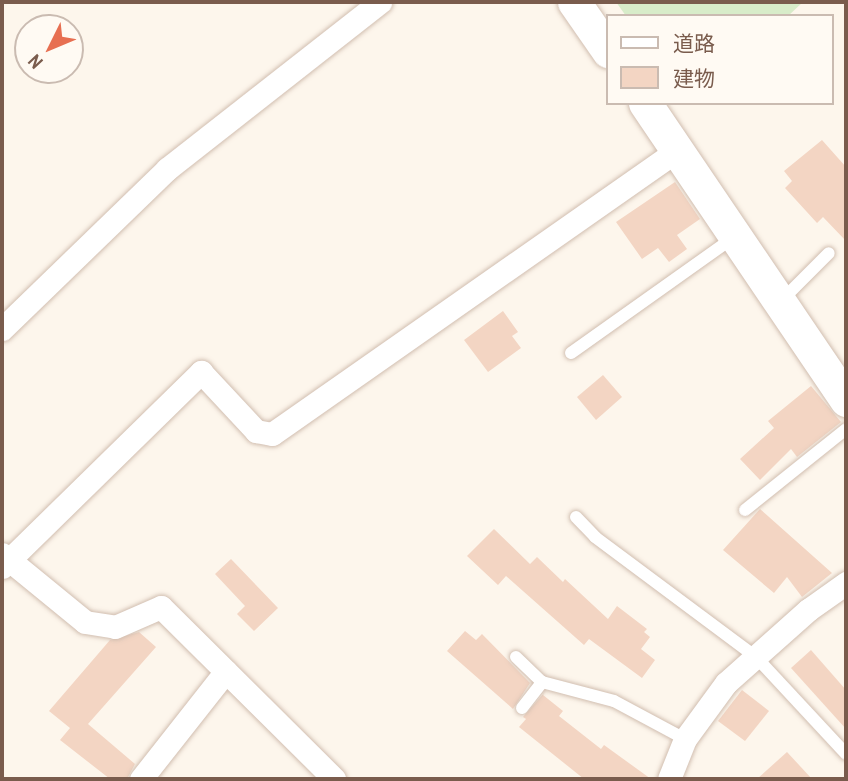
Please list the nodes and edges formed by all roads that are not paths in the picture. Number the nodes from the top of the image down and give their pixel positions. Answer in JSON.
{"nodes":[{"id":1,"x":380,"y":2,"type":"edge"},
{"id":2,"x":574,"y":2,"type":"edge"},
{"id":3,"x":606,"y":48,"type":"edge"},
{"id":4,"x":646,"y":105,"type":"edge"},
{"id":5,"x":678,"y":150,"type":"junction"},
{"id":6,"x":735,"y":237,"type":"junction"},
{"id":7,"x":829,"y":253,"type":"dead end"},
{"id":8,"x":779,"y":303,"type":"junction"},
{"id":9,"x":2,"y":329,"type":"edge"},
{"id":10,"x":571,"y":353,"type":"dead end"},
{"id":11,"x":846,"y":400,"type":"edge"},
{"id":12,"x":846,"y":429,"type":"edge"},
{"id":13,"x":745,"y":510,"type":"dead end"},
{"id":14,"x":576,"y":517,"type":"dead end"},
{"id":15,"x":4,"y":560,"type":"edge"},
{"id":16,"x":846,"y":583,"type":"edge"},
{"id":17,"x":516,"y":657,"type":"dead end"},
{"id":18,"x":756,"y":657,"type":"junction"},
{"id":19,"x":226,"y":671,"type":"junction"},
{"id":20,"x":542,"y":682,"type":"junction"},
{"id":21,"x":522,"y":708,"type":"dead end"},
{"id":22,"x":685,"y":739,"type":"junction"},
{"id":23,"x":846,"y":754,"type":"edge"},
{"id":24,"x":141,"y":779,"type":"edge"},
{"id":25,"x":334,"y":779,"type":"edge"},
{"id":26,"x":669,"y":779,"type":"edge"}],
"edges":[{"from":1,"to":9,"type":"street"},
{"from":2,"to":3,"type":"street"},
{"from":4,"to":5,"type":"street"},
{"from":5,"to":6,"type":"street"},
{"from":5,"to":15,"type":"street"},
{"from":6,"to":8,"type":"street"},
{"from":6,"to":10,"type":"lane"},
{"from":7,"to":8,"type":"lane"},
{"from":8,"to":11,"type":"street"},
{"from":12,"to":13,"type":"lane"},
{"from":14,"to":18,"type":"lane"},
{"from":15,"to":19,"type":"street"},
{"from":16,"to":18,"type":"street"},
{"from":17,"to":20,"type":"lane"},
{"from":18,"to":22,"type":"street"},
{"from":18,"to":23,"type":"lane"},
{"from":19,"to":24,"type":"street"},
{"from":19,"to":25,"type":"street"},
{"from":20,"to":21,"type":"lane"},
{"from":20,"to":22,"type":"lane"},
{"from":22,"to":26,"type":"street"}]}
